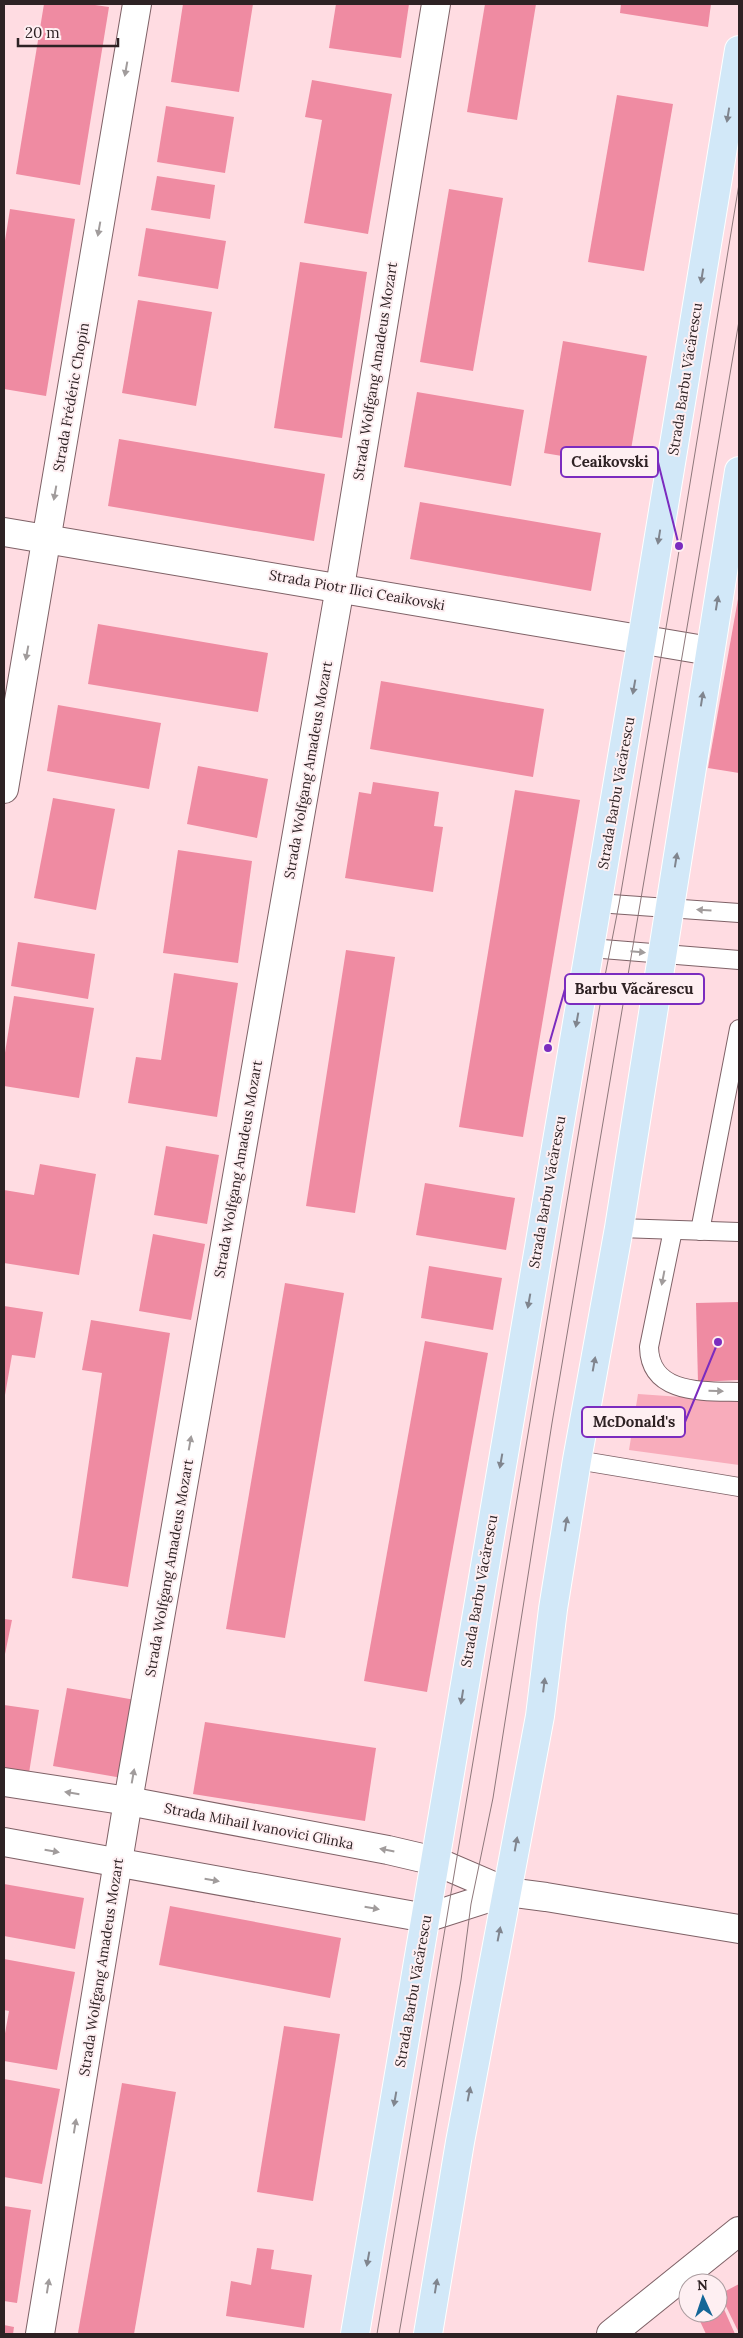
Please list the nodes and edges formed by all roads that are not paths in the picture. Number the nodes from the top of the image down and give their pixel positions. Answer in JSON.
{"nodes":[{"id":1,"x":137,"y":4,"type":"edge"},
{"id":2,"x":436,"y":4,"type":"edge"},
{"id":3,"x":739,"y":50,"type":"edge"},
{"id":4,"x":739,"y":471,"type":"edge"},
{"id":5,"x":4,"y":532,"type":"edge"},
{"id":6,"x":47,"y":539,"type":"junction"},
{"id":7,"x":340,"y":587,"type":"junction"},
{"id":8,"x":642,"y":639,"type":"junction"},
{"id":9,"x":710,"y":651,"type":"junction"},
{"id":10,"x":4,"y":789,"type":"edge"},
{"id":11,"x":597,"y":903,"type":"junction"},
{"id":12,"x":668,"y":908,"type":"junction"},
{"id":13,"x":739,"y":913,"type":"edge"},
{"id":14,"x":590,"y":948,"type":"junction"},
{"id":15,"x":662,"y":954,"type":"junction"},
{"id":16,"x":739,"y":960,"type":"edge"},
{"id":17,"x":739,"y":1029,"type":"edge"},
{"id":18,"x":619,"y":1228,"type":"junction"},
{"id":19,"x":673,"y":1230,"type":"junction"},
{"id":20,"x":700,"y":1230,"type":"junction"},
{"id":21,"x":739,"y":1232,"type":"edge"},
{"id":22,"x":739,"y":1392,"type":"edge"},
{"id":23,"x":576,"y":1460,"type":"junction"},
{"id":24,"x":739,"y":1487,"type":"edge"},
{"id":25,"x":4,"y":1782,"type":"edge"},
{"id":26,"x":128,"y":1802,"type":"junction"},
{"id":27,"x":4,"y":1842,"type":"edge"},
{"id":28,"x":435,"y":1861,"type":"junction"},
{"id":29,"x":118,"y":1863,"type":"junction"},
{"id":30,"x":507,"y":1892,"type":"junction"},
{"id":31,"x":426,"y":1918,"type":"junction"},
{"id":32,"x":739,"y":1929,"type":"edge"},
{"id":33,"x":739,"y":2232,"type":"edge"},
{"id":34,"x":40,"y":2334,"type":"edge"},
{"id":35,"x":354,"y":2334,"type":"edge"},
{"id":36,"x":428,"y":2334,"type":"edge"},
{"id":37,"x":611,"y":2334,"type":"edge"}],
"edges":[{"from":1,"to":6,"type":"street","name":"Strada Frédéric Chopin","one_way":true},
{"from":2,"to":7,"type":"street","name":"Strada Wolfgang Amadeus Mozart"},
{"from":3,"to":8,"type":"main road","name":"Strada Barbu Văcărescu","one_way":true},
{"from":9,"to":4,"type":"main road","one_way":true},
{"from":5,"to":6,"type":"street","name":"Strada Piotr Ilici Ceaikovski"},
{"from":6,"to":7,"type":"street","name":"Strada Piotr Ilici Ceaikovski"},
{"from":6,"to":10,"type":"street","name":"Strada Frédéric Chopin","one_way":true},
{"from":7,"to":8,"type":"street","name":"Strada Piotr Ilici Ceaikovski"},
{"from":26,"to":7,"type":"street","name":"Strada Wolfgang Amadeus Mozart","one_way":true},
{"from":8,"to":9,"type":"street","name":"Strada Piotr Ilici Ceaikovski"},
{"from":8,"to":11,"type":"main road","name":"Strada Barbu Văcărescu","one_way":true},
{"from":12,"to":9,"type":"main road","one_way":true},
{"from":11,"to":12,"type":"lane"},
{"from":11,"to":14,"type":"main road","name":"Strada Barbu Văcărescu"},
{"from":13,"to":12,"type":"lane","one_way":true},
{"from":12,"to":15,"type":"main road"},
{"from":14,"to":15,"type":"lane","one_way":true},
{"from":14,"to":28,"type":"main road","name":"Strada Barbu Văcărescu","one_way":true},
{"from":15,"to":16,"type":"lane"},
{"from":15,"to":18,"type":"main road"},
{"from":17,"to":20,"type":"lane"},
{"from":18,"to":19,"type":"lane"},
{"from":23,"to":18,"type":"main road","one_way":true},
{"from":19,"to":20,"type":"lane"},
{"from":19,"to":22,"type":"lane","one_way":true},
{"from":20,"to":21,"type":"lane"},
{"from":23,"to":24,"type":"lane"},
{"from":30,"to":23,"type":"main road","one_way":true},
{"from":26,"to":25,"type":"street","name":"Strada Mihail Ivanovici Glinka","one_way":true},
{"from":28,"to":26,"type":"street","name":"Strada Mihail Ivanovici Glinka","one_way":true},
{"from":26,"to":29,"type":"street","name":"Strada Wolfgang Amadeus Mozart"},
{"from":27,"to":29,"type":"street","name":"Strada Mihail Ivanovici Glinka","one_way":true},
{"from":28,"to":30,"type":"street","name":"Strada Mihail Ivanovici Glinka"},
{"from":28,"to":31,"type":"main road","name":"Strada Barbu Văcărescu"},
{"from":29,"to":31,"type":"street","name":"Strada Mihail Ivanovici Glinka","one_way":true},
{"from":34,"to":29,"type":"street","name":"Strada Wolfgang Amadeus Mozart","one_way":true},
{"from":30,"to":31,"type":"street","name":"Strada Mihail Ivanovici Glinka"},
{"from":30,"to":32,"type":"street","name":"Strada Mihail Ivanovici Glinka"},
{"from":36,"to":30,"type":"main road","one_way":true},
{"from":31,"to":35,"type":"main road","name":"Strada Barbu Văcărescu","one_way":true},
{"from":33,"to":37,"type":"street"}]}
